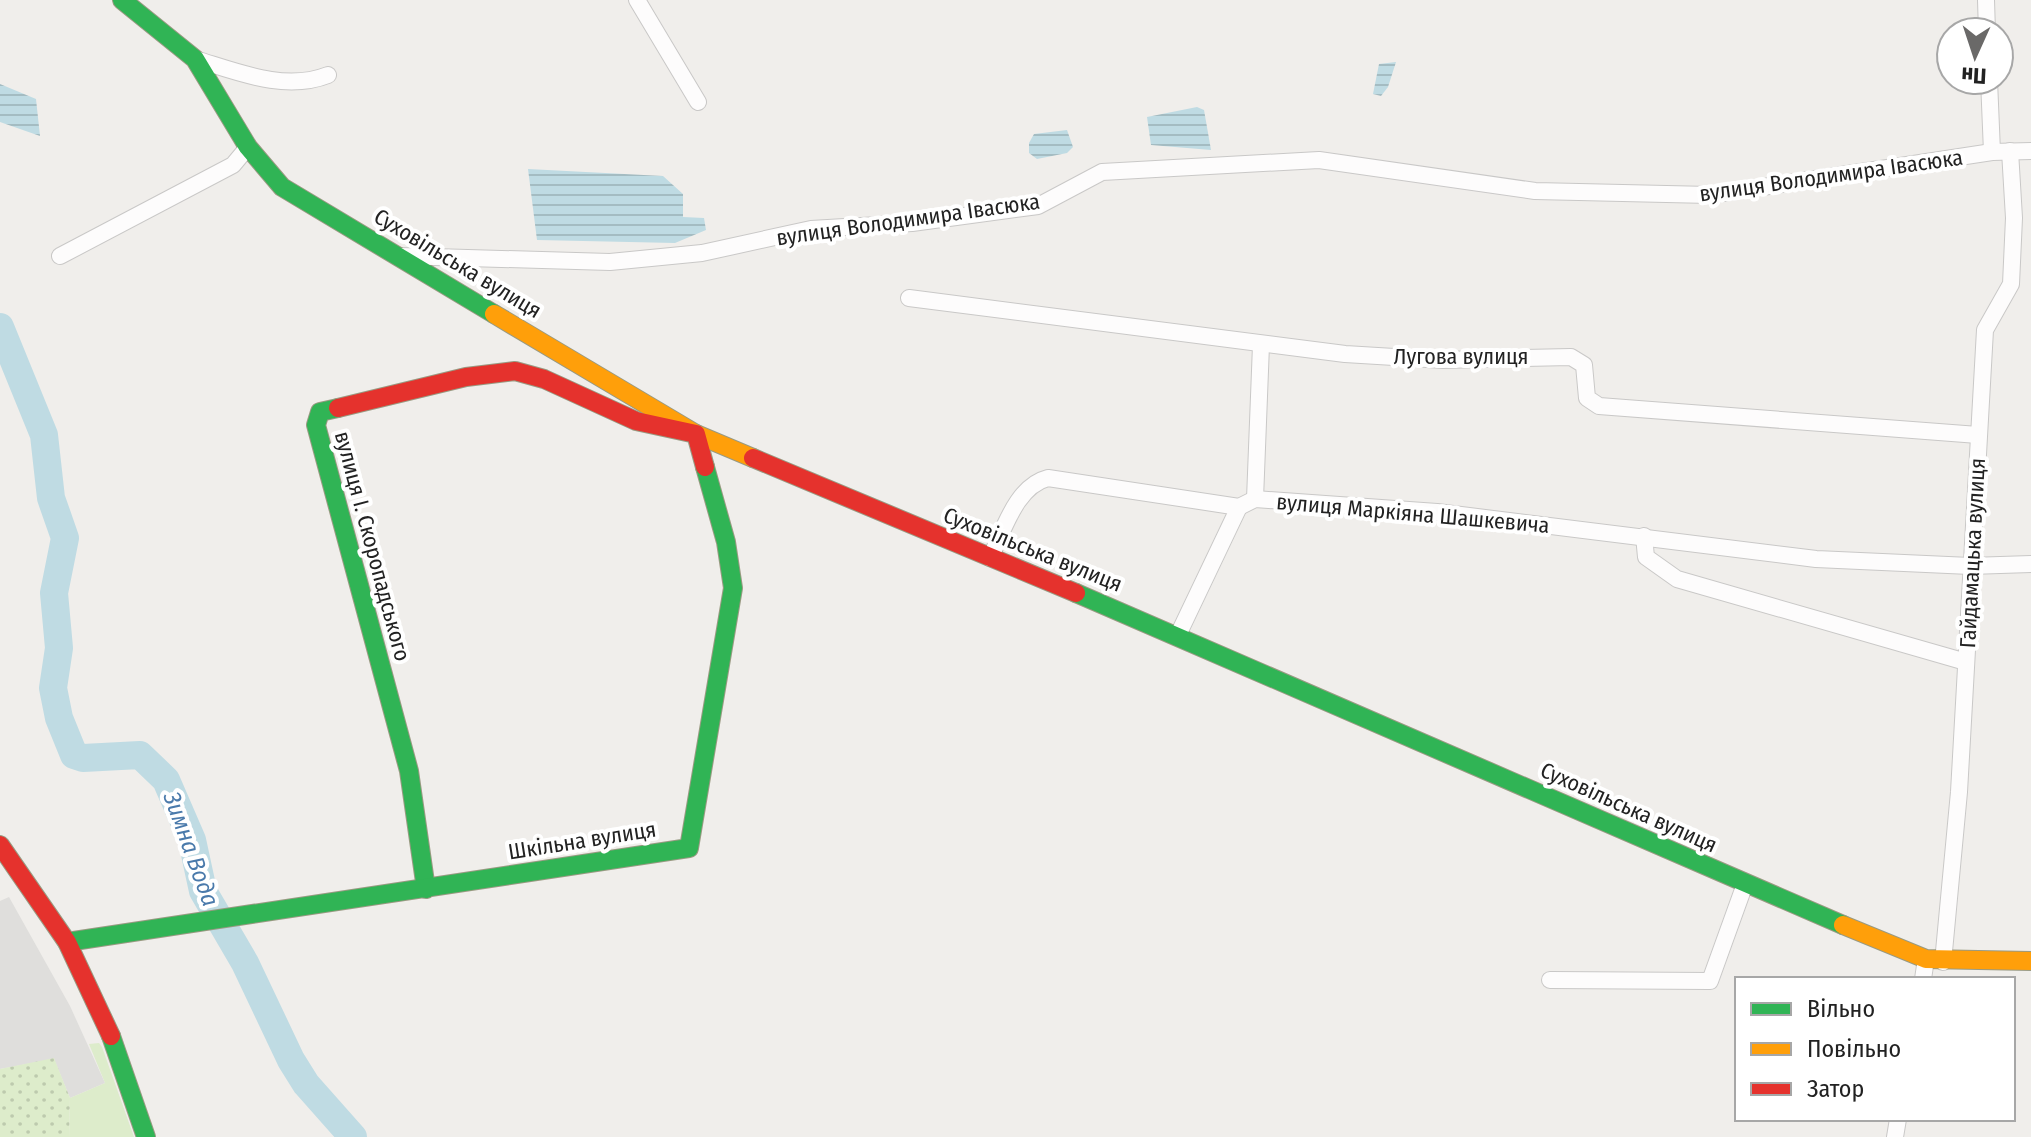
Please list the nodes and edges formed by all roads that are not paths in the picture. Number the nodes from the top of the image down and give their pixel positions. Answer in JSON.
{"nodes":[{"id":1,"x":122,"y":0,"type":"edge"},
{"id":2,"x":637,"y":0,"type":"edge"},
{"id":3,"x":195,"y":59,"type":"junction"},
{"id":4,"x":328,"y":75,"type":"dead end"},
{"id":5,"x":1990,"y":96,"type":"edge"},
{"id":6,"x":698,"y":102,"type":"dead end"},
{"id":7,"x":248,"y":147,"type":"junction"},
{"id":8,"x":2010,"y":151,"type":"junction"},
{"id":9,"x":2031,"y":151,"type":"edge"},
{"id":10,"x":1992,"y":152,"type":"junction"},
{"id":11,"x":60,"y":256,"type":"dead end"},
{"id":12,"x":399,"y":256,"type":"junction"},
{"id":13,"x":909,"y":298,"type":"dead end"},
{"id":14,"x":1261,"y":345,"type":"junction"},
{"id":15,"x":696,"y":434,"type":"junction"},
{"id":16,"x":1978,"y":435,"type":"junction"},
{"id":17,"x":1255,"y":499,"type":"junction"},
{"id":18,"x":1239,"y":507,"type":"junction"},
{"id":19,"x":1644,"y":536,"type":"junction"},
{"id":20,"x":990,"y":558,"type":"junction"},
{"id":21,"x":2031,"y":564,"type":"edge"},
{"id":22,"x":1970,"y":566,"type":"junction"},
{"id":23,"x":1178,"y":635,"type":"junction"},
{"id":24,"x":1966,"y":662,"type":"junction"},
{"id":25,"x":0,"y":845,"type":"edge"},
{"id":26,"x":1745,"y":884,"type":"junction"},
{"id":27,"x":426,"y":889,"type":"junction"},
{"id":28,"x":67,"y":942,"type":"junction"},
{"id":29,"x":1935,"y":961,"type":"junction"},
{"id":30,"x":2031,"y":961,"type":"edge"},
{"id":31,"x":1924,"y":977,"type":"edge"},
{"id":32,"x":1550,"y":980,"type":"dead end"},
{"id":33,"x":146,"y":1137,"type":"edge"}],
"edges":[{"from":1,"to":3,"type":"street","name":"Суховільська вулиця"},
{"from":2,"to":6,"type":"street"},
{"from":3,"to":4,"type":"street"},
{"from":3,"to":7,"type":"street","name":"Суховільська вулиця"},
{"from":5,"to":10,"type":"street"},
{"from":7,"to":11,"type":"street"},
{"from":7,"to":12,"type":"street","name":"Суховільська вулиця"},
{"from":8,"to":9,"type":"street","name":"вулиця Володимира Івасюка"},
{"from":8,"to":10,"type":"street","name":"вулиця Володимира Івасюка"},
{"from":8,"to":16,"type":"street","name":"Гайдамацька вулиця"},
{"from":10,"to":12,"type":"street","name":"вулиця Володимира Івасюка"},
{"from":12,"to":15,"type":"street","name":"Суховільська вулиця"},
{"from":13,"to":14,"type":"street","name":"Лугова вулиця"},
{"from":14,"to":16,"type":"street","name":"Лугова вулиця"},
{"from":14,"to":17,"type":"street"},
{"from":15,"to":20,"type":"street","name":"Суховільська вулиця"},
{"from":15,"to":27,"type":"street","name":"Шкільна вулиця"},
{"from":15,"to":27,"type":"street","name":"вулиця І. Скоропадського"},
{"from":16,"to":22,"type":"street","name":"Гайдамацька вулиця"},
{"from":17,"to":18,"type":"street","name":"вулиця Маркіяна Шашкевича"},
{"from":17,"to":19,"type":"street","name":"вулиця Маркіяна Шашкевича"},
{"from":18,"to":20,"type":"street"},
{"from":18,"to":23,"type":"street"},
{"from":19,"to":22,"type":"street","name":"вулиця Маркіяна Шашкевича"},
{"from":19,"to":24,"type":"street"},
{"from":20,"to":23,"type":"street","name":"Суховільська вулиця"},
{"from":21,"to":22,"type":"street","name":"вулиця Маркіяна Шашкевича"},
{"from":22,"to":24,"type":"street","name":"Гайдамацька вулиця"},
{"from":23,"to":26,"type":"street","name":"Суховільська вулиця"},
{"from":24,"to":29,"type":"street","name":"Гайдамацька вулиця"},
{"from":25,"to":28,"type":"street"},
{"from":26,"to":29,"type":"street","name":"Суховільська вулиця"},
{"from":26,"to":32,"type":"street"},
{"from":27,"to":28,"type":"street","name":"Шкільна вулиця"},
{"from":28,"to":33,"type":"street"},
{"from":29,"to":30,"type":"street","name":"Суховільська вулиця"},
{"from":29,"to":31,"type":"street","name":"Гайдамацька вулиця"}]}
